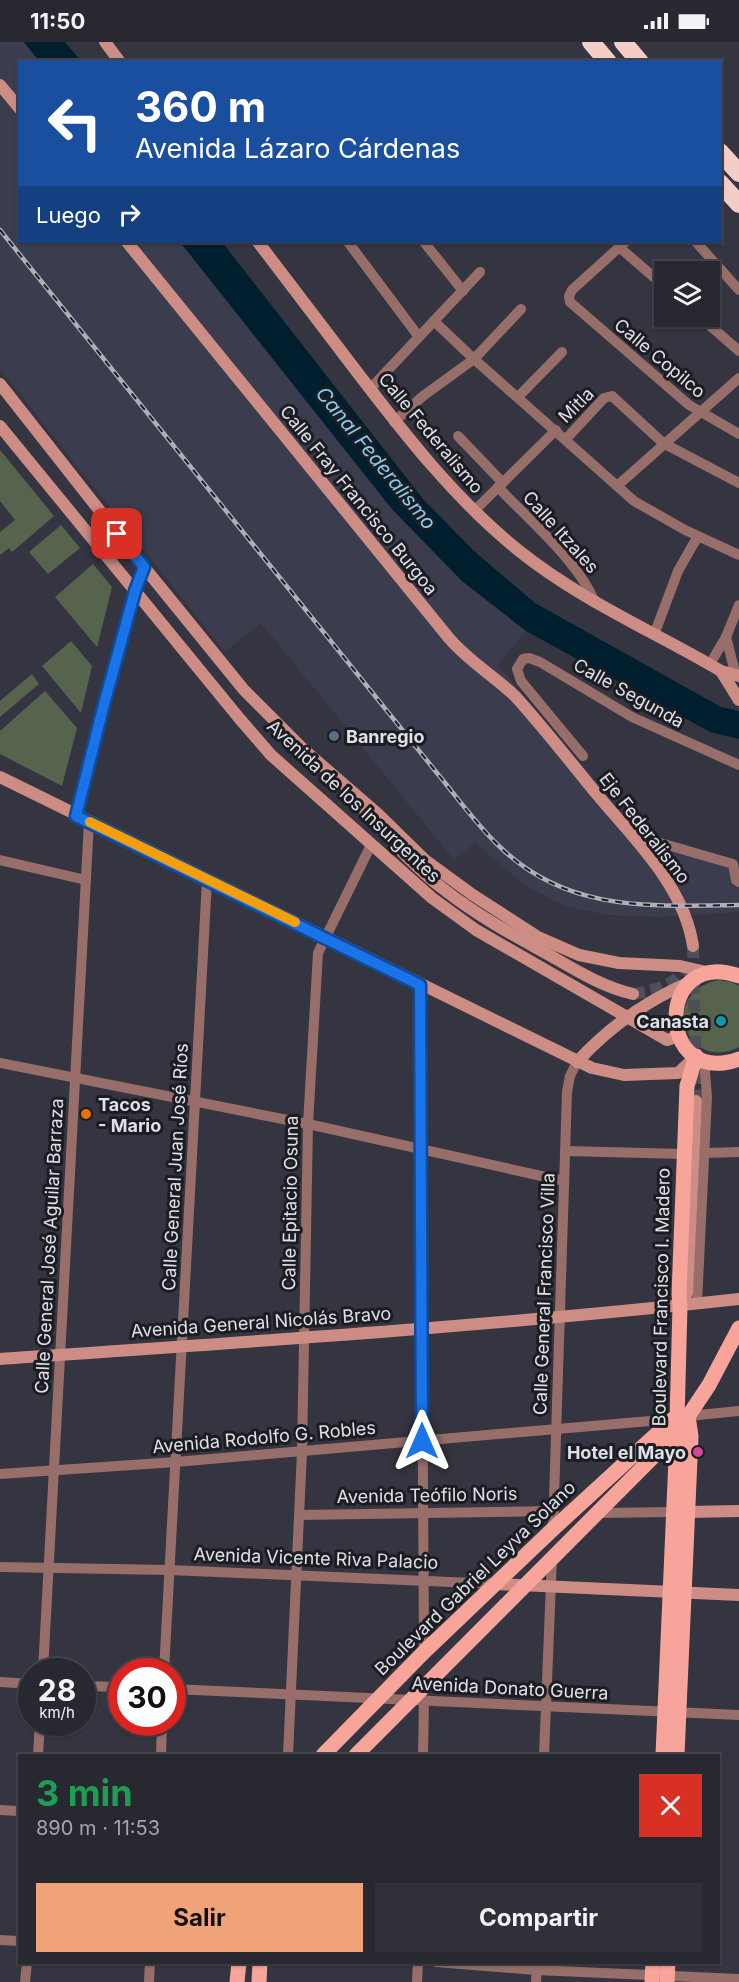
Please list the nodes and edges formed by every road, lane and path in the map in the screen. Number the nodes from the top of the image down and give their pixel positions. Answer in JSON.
{"nodes":[{"id":1,"x":105,"y":42,"type":"edge"},
{"id":2,"x":591,"y":42,"type":"edge"},
{"id":3,"x":623,"y":42,"type":"edge"},
{"id":4,"x":118,"y":60,"type":"edge"},
{"id":5,"x":606,"y":60,"type":"edge"},
{"id":6,"x":638,"y":60,"type":"edge"},
{"id":7,"x":0,"y":85,"type":"edge"},
{"id":8,"x":18,"y":107,"type":"edge"},
{"id":9,"x":722,"y":156,"type":"edge"},
{"id":10,"x":739,"y":173,"type":"edge"},
{"id":11,"x":722,"y":185,"type":"edge"},
{"id":12,"x":739,"y":204,"type":"edge"},
{"id":13,"x":128,"y":243,"type":"edge"},
{"id":14,"x":259,"y":243,"type":"edge"},
{"id":15,"x":349,"y":243,"type":"edge"},
{"id":16,"x":425,"y":243,"type":"edge"},
{"id":17,"x":697,"y":243,"type":"edge"},
{"id":18,"x":622,"y":244,"type":"edge"},
{"id":19,"x":480,"y":272,"type":"dead end"},
{"id":20,"x":654,"y":276,"type":"edge"},
{"id":21,"x":739,"y":290,"type":"edge"},
{"id":22,"x":463,"y":291,"type":"junction"},
{"id":23,"x":521,"y":309,"type":"dead end"},
{"id":24,"x":434,"y":321,"type":"junction"},
{"id":25,"x":712,"y":327,"type":"edge"},
{"id":26,"x":419,"y":337,"type":"junction"},
{"id":27,"x":739,"y":351,"type":"edge"},
{"id":28,"x":562,"y":352,"type":"dead end"},
{"id":29,"x":474,"y":359,"type":"junction"},
{"id":30,"x":739,"y":378,"type":"edge"},
{"id":31,"x":0,"y":384,"type":"edge"},
{"id":32,"x":370,"y":389,"type":"junction"},
{"id":33,"x":519,"y":397,"type":"junction"},
{"id":34,"x":700,"y":413,"type":"junction"},
{"id":35,"x":394,"y":422,"type":"junction"},
{"id":36,"x":0,"y":426,"type":"edge"},
{"id":37,"x":556,"y":430,"type":"junction"},
{"id":38,"x":739,"y":434,"type":"edge"},
{"id":39,"x":458,"y":436,"type":"dead end"},
{"id":40,"x":566,"y":439,"type":"junction"},
{"id":41,"x":663,"y":443,"type":"junction"},
{"id":42,"x":739,"y":483,"type":"edge"},
{"id":43,"x":500,"y":485,"type":"junction"},
{"id":44,"x":616,"y":486,"type":"junction"},
{"id":45,"x":474,"y":511,"type":"junction"},
{"id":46,"x":698,"y":536,"type":"junction"},
{"id":47,"x":739,"y":555,"type":"edge"},
{"id":48,"x":144,"y":567,"type":"junction"},
{"id":49,"x":135,"y":591,"type":"junction"},
{"id":50,"x":595,"y":603,"type":"junction"},
{"id":51,"x":739,"y":605,"type":"edge"},
{"id":52,"x":654,"y":635,"type":"junction"},
{"id":53,"x":726,"y":637,"type":"junction"},
{"id":54,"x":726,"y":674,"type":"edge"},
{"id":55,"x":739,"y":700,"type":"edge"},
{"id":56,"x":583,"y":756,"type":"dead end"},
{"id":57,"x":739,"y":765,"type":"edge"},
{"id":58,"x":576,"y":769,"type":"joint"},
{"id":59,"x":334,"y":776,"type":"junction"},
{"id":60,"x":0,"y":777,"type":"edge"},
{"id":61,"x":76,"y":816,"type":"junction"},
{"id":62,"x":89,"y":822,"type":"junction"},
{"id":63,"x":640,"y":828,"type":"dead end"},
{"id":64,"x":371,"y":845,"type":"junction"},
{"id":65,"x":0,"y":860,"type":"edge"},
{"id":66,"x":736,"y":864,"type":"edge"},
{"id":67,"x":86,"y":880,"type":"junction"},
{"id":68,"x":207,"y":880,"type":"junction"},
{"id":69,"x":739,"y":882,"type":"edge"},
{"id":70,"x":325,"y":936,"type":"junction"},
{"id":71,"x":693,"y":946,"type":"tunnel mouth"},
{"id":72,"x":711,"y":973,"type":"junction"},
{"id":73,"x":736,"y":974,"type":"edge"},
{"id":74,"x":692,"y":982,"type":"junction"},
{"id":75,"x":420,"y":985,"type":"junction"},
{"id":76,"x":633,"y":994,"type":"tunnel mouth"},
{"id":77,"x":627,"y":1018,"type":"junction"},
{"id":78,"x":679,"y":1036,"type":"junction"},
{"id":79,"x":699,"y":1058,"type":"junction"},
{"id":80,"x":739,"y":1059,"type":"edge"},
{"id":81,"x":577,"y":1062,"type":"junction"},
{"id":82,"x":0,"y":1063,"type":"edge"},
{"id":83,"x":75,"y":1078,"type":"junction"},
{"id":84,"x":696,"y":1101,"type":"tunnel mouth"},
{"id":85,"x":195,"y":1102,"type":"junction"},
{"id":86,"x":308,"y":1124,"type":"junction"},
{"id":87,"x":420,"y":1148,"type":"junction"},
{"id":88,"x":565,"y":1151,"type":"junction"},
{"id":89,"x":739,"y":1152,"type":"edge"},
{"id":90,"x":704,"y":1153,"type":"junction"},
{"id":91,"x":684,"y":1154,"type":"junction"},
{"id":92,"x":564,"y":1181,"type":"junction"},
{"id":93,"x":739,"y":1299,"type":"edge"},
{"id":94,"x":697,"y":1303,"type":"junction"},
{"id":95,"x":681,"y":1306,"type":"junction"},
{"id":96,"x":560,"y":1316,"type":"junction"},
{"id":97,"x":739,"y":1328,"type":"edge"},
{"id":98,"x":421,"y":1329,"type":"junction"},
{"id":99,"x":304,"y":1338,"type":"junction"},
{"id":100,"x":182,"y":1345,"type":"junction"},
{"id":101,"x":60,"y":1355,"type":"junction"},
{"id":102,"x":0,"y":1359,"type":"edge"},
{"id":103,"x":739,"y":1411,"type":"edge"},
{"id":104,"x":679,"y":1421,"type":"junction"},
{"id":105,"x":557,"y":1430,"type":"junction"},
{"id":106,"x":422,"y":1441,"type":"junction"},
{"id":107,"x":302,"y":1451,"type":"junction"},
{"id":108,"x":176,"y":1462,"type":"junction"},
{"id":109,"x":54,"y":1471,"type":"junction"},
{"id":110,"x":0,"y":1474,"type":"edge"},
{"id":111,"x":554,"y":1511,"type":"junction"},
{"id":112,"x":739,"y":1511,"type":"edge"},
{"id":113,"x":422,"y":1512,"type":"junction"},
{"id":114,"x":681,"y":1512,"type":"junction"},
{"id":115,"x":598,"y":1513,"type":"junction"},
{"id":116,"x":300,"y":1515,"type":"junction"},
{"id":117,"x":553,"y":1529,"type":"junction"},
{"id":118,"x":552,"y":1558,"type":"junction"},
{"id":119,"x":0,"y":1567,"type":"edge"},
{"id":120,"x":48,"y":1568,"type":"junction"},
{"id":121,"x":170,"y":1570,"type":"junction"},
{"id":122,"x":298,"y":1575,"type":"junction"},
{"id":123,"x":422,"y":1580,"type":"junction"},
{"id":124,"x":496,"y":1584,"type":"junction"},
{"id":125,"x":526,"y":1585,"type":"junction"},
{"id":126,"x":551,"y":1586,"type":"junction"},
{"id":127,"x":677,"y":1592,"type":"junction"},
{"id":128,"x":739,"y":1594,"type":"edge"},
{"id":129,"x":424,"y":1652,"type":"junction"},
{"id":130,"x":44,"y":1658,"type":"edge"},
{"id":131,"x":165,"y":1658,"type":"edge"},
{"id":132,"x":0,"y":1682,"type":"edge"},
{"id":133,"x":18,"y":1683,"type":"edge"},
{"id":134,"x":186,"y":1690,"type":"edge"},
{"id":135,"x":292,"y":1694,"type":"junction"},
{"id":136,"x":378,"y":1698,"type":"junction"},
{"id":137,"x":418,"y":1700,"type":"junction"},
{"id":138,"x":546,"y":1706,"type":"junction"},
{"id":139,"x":672,"y":1712,"type":"junction"},
{"id":140,"x":739,"y":1715,"type":"edge"},
{"id":141,"x":39,"y":1736,"type":"edge"},
{"id":142,"x":161,"y":1736,"type":"edge"},
{"id":143,"x":38,"y":1754,"type":"edge"},
{"id":144,"x":160,"y":1754,"type":"edge"},
{"id":145,"x":288,"y":1754,"type":"edge"},
{"id":146,"x":324,"y":1754,"type":"edge"},
{"id":147,"x":357,"y":1754,"type":"edge"},
{"id":148,"x":423,"y":1754,"type":"edge"},
{"id":149,"x":544,"y":1754,"type":"edge"},
{"id":150,"x":663,"y":1754,"type":"edge"},
{"id":151,"x":677,"y":1754,"type":"edge"},
{"id":152,"x":0,"y":1810,"type":"edge"},
{"id":153,"x":18,"y":1811,"type":"edge"},
{"id":154,"x":0,"y":1940,"type":"edge"},
{"id":155,"x":18,"y":1941,"type":"edge"},
{"id":156,"x":27,"y":1964,"type":"edge"},
{"id":157,"x":150,"y":1964,"type":"edge"},
{"id":158,"x":239,"y":1964,"type":"edge"},
{"id":159,"x":261,"y":1964,"type":"edge"},
{"id":160,"x":418,"y":1964,"type":"edge"},
{"id":161,"x":456,"y":1964,"type":"edge"},
{"id":162,"x":536,"y":1972,"type":"edge"},
{"id":163,"x":660,"y":1973,"type":"edge"},
{"id":164,"x":739,"y":1979,"type":"edge"},
{"id":165,"x":26,"y":1982,"type":"edge"},
{"id":166,"x":149,"y":1982,"type":"edge"},
{"id":167,"x":237,"y":1982,"type":"edge"},
{"id":168,"x":260,"y":1982,"type":"edge"},
{"id":169,"x":417,"y":1982,"type":"edge"}],
"edges":[{"from":1,"to":4,"type":"main road"},
{"from":2,"to":5,"type":"highway"},
{"from":3,"to":6,"type":"highway"},
{"from":7,"to":8,"type":"main road"},
{"from":9,"to":10,"type":"highway"},
{"from":11,"to":12,"type":"highway"},
{"from":13,"to":58,"type":"main road","name":"Calle Fray Francisco Burgoa"},
{"from":14,"to":32,"type":"main road","name":"Calle Federalismo"},
{"from":15,"to":26,"type":"street"},
{"from":16,"to":22,"type":"street"},
{"from":17,"to":21,"type":"street"},
{"from":18,"to":20,"type":"street"},
{"from":18,"to":34,"type":"street","name":"Calle Copilco"},
{"from":19,"to":22,"type":"street"},
{"from":22,"to":24,"type":"street"},
{"from":23,"to":29,"type":"street"},
{"from":24,"to":26,"type":"street"},
{"from":24,"to":29,"type":"street"},
{"from":25,"to":27,"type":"street"},
{"from":26,"to":32,"type":"street"},
{"from":28,"to":33,"type":"street"},
{"from":29,"to":33,"type":"street"},
{"from":29,"to":35,"type":"street"},
{"from":30,"to":34,"type":"street"},
{"from":31,"to":48,"type":"main road","name":"Avenida de los Insurgentes"},
{"from":32,"to":35,"type":"main road","name":"Calle Federalismo"},
{"from":33,"to":37,"type":"street"},
{"from":34,"to":38,"type":"street","name":"Calle Copilco"},
{"from":34,"to":41,"type":"street"},
{"from":35,"to":45,"type":"main road","name":"Calle Federalismo"},
{"from":36,"to":49,"type":"main road","name":"Avenida de los Insurgentes"},
{"from":37,"to":40,"type":"street"},
{"from":37,"to":43,"type":"street"},
{"from":39,"to":43,"type":"street","name":"Calle Itzales"},
{"from":40,"to":41,"type":"street","name":"Mitla"},
{"from":40,"to":44,"type":"street"},
{"from":41,"to":42,"type":"street"},
{"from":41,"to":44,"type":"street"},
{"from":43,"to":45,"type":"street"},
{"from":43,"to":50,"type":"street","name":"Calle Itzales"},
{"from":44,"to":46,"type":"street"},
{"from":45,"to":50,"type":"main road","name":"Calle Federalismo"},
{"from":46,"to":47,"type":"street"},
{"from":46,"to":52,"type":"street"},
{"from":48,"to":49,"type":"street"},
{"from":48,"to":59,"type":"main road","name":"Avenida de los Insurgentes"},
{"from":49,"to":61,"type":"street"},
{"from":49,"to":64,"type":"main road","name":"Avenida de los Insurgentes"},
{"from":50,"to":52,"type":"main road","name":"Calle Federalismo"},
{"from":51,"to":53,"type":"street"},
{"from":52,"to":54,"type":"main road","name":"Calle Federalismo"},
{"from":53,"to":54,"type":"street"},
{"from":53,"to":54,"type":"street"},
{"from":54,"to":55,"type":"main road"},
{"from":56,"to":57,"type":"street","name":"Calle Segunda"},
{"from":58,"to":71,"type":"main road","name":"Eje Federalismo"},
{"from":59,"to":72,"type":"main road","name":"Avenida de los Insurgentes"},
{"from":59,"to":76,"type":"main road"},
{"from":60,"to":61,"type":"main road"},
{"from":61,"to":62,"type":"main road"},
{"from":62,"to":67,"type":"street","name":"Calle General José Aguilar Barraza"},
{"from":62,"to":68,"type":"main road"},
{"from":63,"to":66,"type":"street"},
{"from":64,"to":70,"type":"street","name":"Calle Epitacio Osuna"},
{"from":64,"to":77,"type":"main road","name":"Avenida de los Insurgentes"},
{"from":65,"to":67,"type":"street"},
{"from":66,"to":69,"type":"street"},
{"from":67,"to":83,"type":"street","name":"Calle General José Aguilar Barraza"},
{"from":68,"to":70,"type":"main road"},
{"from":68,"to":85,"type":"street","name":"Calle General Juan José Ríos"},
{"from":70,"to":75,"type":"main road"},
{"from":70,"to":86,"type":"street","name":"Calle Epitacio Osuna"},
{"from":72,"to":73,"type":"main road"},
{"from":72,"to":74,"type":"main road"},
{"from":74,"to":77,"type":"main road"},
{"from":74,"to":78,"type":"main road"},
{"from":75,"to":81,"type":"main road"},
{"from":75,"to":87,"type":"street"},
{"from":77,"to":78,"type":"main road","name":"Avenida de los Insurgentes"},
{"from":77,"to":81,"type":"main road"},
{"from":78,"to":79,"type":"main road"},
{"from":79,"to":80,"type":"main road"},
{"from":79,"to":81,"type":"main road"},
{"from":79,"to":90,"type":"street","name":"Boulevard Francisco I. Madero"},
{"from":79,"to":91,"type":"main road","name":"Boulevard Francisco I. Madero"},
{"from":81,"to":88,"type":"street","name":"Calle General Francisco Villa"},
{"from":82,"to":83,"type":"street"},
{"from":83,"to":85,"type":"street"},
{"from":83,"to":101,"type":"street","name":"Calle General José Aguilar Barraza"},
{"from":84,"to":95,"type":"main road"},
{"from":85,"to":86,"type":"street"},
{"from":85,"to":100,"type":"street","name":"Calle General Juan José Ríos"},
{"from":86,"to":87,"type":"street"},
{"from":86,"to":99,"type":"street","name":"Calle Epitacio Osuna"},
{"from":87,"to":92,"type":"street"},
{"from":87,"to":98,"type":"street"},
{"from":88,"to":91,"type":"street"},
{"from":88,"to":92,"type":"street","name":"Calle General Francisco Villa"},
{"from":89,"to":90,"type":"street"},
{"from":90,"to":94,"type":"street","name":"Boulevard Francisco I. Madero"},
{"from":91,"to":95,"type":"main road","name":"Boulevard Francisco I. Madero"},
{"from":92,"to":96,"type":"street","name":"Calle General Francisco Villa"},
{"from":93,"to":94,"type":"main road","name":"Avenida General Nicolás Bravo"},
{"from":94,"to":95,"type":"main road","name":"Avenida General Nicolás Bravo"},
{"from":95,"to":96,"type":"main road","name":"Avenida General Nicolás Bravo"},
{"from":95,"to":104,"type":"main road","name":"Boulevard Francisco I. Madero"},
{"from":96,"to":98,"type":"main road","name":"Avenida General Nicolás Bravo"},
{"from":96,"to":105,"type":"street","name":"Calle General Francisco Villa"},
{"from":97,"to":104,"type":"main road","name":"Boulevard Gabriel Leyva Solano"},
{"from":98,"to":99,"type":"main road","name":"Avenida General Nicolás Bravo"},
{"from":98,"to":106,"type":"street"},
{"from":99,"to":100,"type":"main road","name":"Avenida General Nicolás Bravo"},
{"from":99,"to":107,"type":"street","name":"Calle Epitacio Osuna"},
{"from":100,"to":101,"type":"main road","name":"Avenida General Nicolás Bravo"},
{"from":100,"to":108,"type":"street","name":"Calle General Juan José Ríos"},
{"from":101,"to":102,"type":"main road","name":"Avenida General Nicolás Bravo"},
{"from":101,"to":109,"type":"street","name":"Calle General José Aguilar Barraza"},
{"from":103,"to":104,"type":"street","name":"Avenida Rodolfo G. Robles"},
{"from":104,"to":105,"type":"street","name":"Avenida Rodolfo G. Robles"},
{"from":104,"to":114,"type":"main road","name":"Boulevard Francisco I. Madero"},
{"from":104,"to":115,"type":"main road","name":"Boulevard Gabriel Leyva Solano"},
{"from":104,"to":117,"type":"main road","name":"Boulevard Gabriel Leyva Solano"},
{"from":105,"to":106,"type":"street","name":"Avenida Rodolfo G. Robles"},
{"from":105,"to":111,"type":"street","name":"Calle General Francisco Villa"},
{"from":106,"to":107,"type":"street","name":"Avenida Rodolfo G. Robles"},
{"from":106,"to":113,"type":"street"},
{"from":107,"to":108,"type":"street","name":"Avenida Rodolfo G. Robles"},
{"from":107,"to":116,"type":"street","name":"Calle Epitacio Osuna"},
{"from":108,"to":109,"type":"street","name":"Avenida Rodolfo G. Robles"},
{"from":108,"to":121,"type":"street","name":"Calle General Juan José Ríos"},
{"from":109,"to":110,"type":"street","name":"Avenida Rodolfo G. Robles"},
{"from":109,"to":120,"type":"street","name":"Calle General José Aguilar Barraza"},
{"from":111,"to":113,"type":"street","name":"Avenida Teófilo Noris"},
{"from":111,"to":117,"type":"street","name":"Calle General Francisco Villa"},
{"from":112,"to":114,"type":"main road"},
{"from":113,"to":116,"type":"street","name":"Avenida Teófilo Noris"},
{"from":113,"to":123,"type":"street"},
{"from":114,"to":115,"type":"street"},
{"from":114,"to":127,"type":"main road","name":"Boulevard Francisco I. Madero"},
{"from":115,"to":118,"type":"main road","name":"Boulevard Gabriel Leyva Solano"},
{"from":116,"to":122,"type":"street","name":"Calle Epitacio Osuna"},
{"from":117,"to":124,"type":"main road","name":"Boulevard Gabriel Leyva Solano"},
{"from":118,"to":125,"type":"main road","name":"Boulevard Gabriel Leyva Solano"},
{"from":118,"to":126,"type":"street"},
{"from":119,"to":120,"type":"street","name":"Avenida Vicente Riva Palacio"},
{"from":120,"to":121,"type":"street","name":"Avenida Vicente Riva Palacio"},
{"from":120,"to":130,"type":"street","name":"Calle General José Aguilar Barraza"},
{"from":121,"to":122,"type":"street","name":"Avenida Vicente Riva Palacio"},
{"from":121,"to":131,"type":"street","name":"Calle General Juan José Ríos"},
{"from":122,"to":123,"type":"street","name":"Avenida Vicente Riva Palacio"},
{"from":122,"to":135,"type":"street","name":"Calle Epitacio Osuna"},
{"from":123,"to":124,"type":"street","name":"Avenida Vicente Riva Palacio"},
{"from":123,"to":129,"type":"street"},
{"from":124,"to":125,"type":"main road","name":"Avenida Vicente Riva Palacio"},
{"from":124,"to":129,"type":"main road","name":"Boulevard Gabriel Leyva Solano"},
{"from":125,"to":126,"type":"main road","name":"Avenida Vicente Riva Palacio"},
{"from":125,"to":137,"type":"main road","name":"Boulevard Gabriel Leyva Solano"},
{"from":126,"to":127,"type":"main road","name":"Avenida Vicente Riva Palacio"},
{"from":126,"to":138,"type":"street"},
{"from":127,"to":128,"type":"main road","name":"Avenida Vicente Riva Palacio"},
{"from":127,"to":139,"type":"main road","name":"Boulevard Francisco I. Madero"},
{"from":129,"to":136,"type":"main road","name":"Boulevard Gabriel Leyva Solano"},
{"from":132,"to":133,"type":"street"},
{"from":134,"to":135,"type":"street","name":"Avenida Donato Guerra"},
{"from":135,"to":136,"type":"street","name":"Avenida Donato Guerra"},
{"from":135,"to":145,"type":"street","name":"Calle Epitacio Osuna"},
{"from":136,"to":137,"type":"street","name":"Avenida Donato Guerra"},
{"from":136,"to":146,"type":"main road","name":"Boulevard Gabriel Leyva Solano"},
{"from":137,"to":138,"type":"street","name":"Avenida Donato Guerra"},
{"from":137,"to":147,"type":"main road","name":"Boulevard Gabriel Leyva Solano"},
{"from":137,"to":148,"type":"street"},
{"from":138,"to":139,"type":"street","name":"Avenida Donato Guerra"},
{"from":138,"to":149,"type":"street"},
{"from":139,"to":140,"type":"street","name":"Avenida Donato Guerra"},
{"from":139,"to":150,"type":"main road","name":"Boulevard Francisco I. Madero"},
{"from":139,"to":151,"type":"main road","name":"Boulevard Francisco I. Madero"},
{"from":141,"to":143,"type":"street"},
{"from":142,"to":144,"type":"street"},
{"from":152,"to":153,"type":"street"},
{"from":154,"to":155,"type":"street"},
{"from":156,"to":165,"type":"street"},
{"from":157,"to":166,"type":"street"},
{"from":158,"to":167,"type":"main road"},
{"from":159,"to":168,"type":"main road"},
{"from":160,"to":169,"type":"street"},
{"from":161,"to":162,"type":"street"},
{"from":162,"to":163,"type":"street"},
{"from":163,"to":164,"type":"street"}]}
